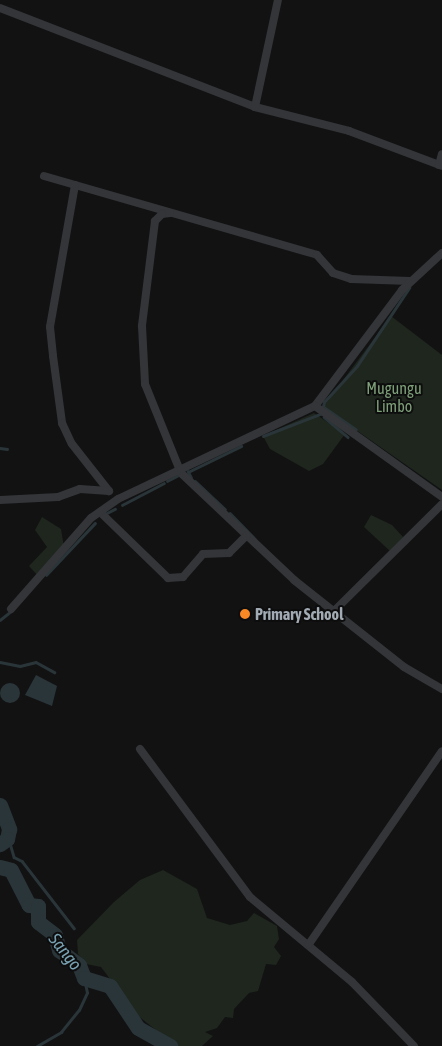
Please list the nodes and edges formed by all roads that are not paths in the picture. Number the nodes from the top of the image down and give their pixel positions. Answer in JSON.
{"nodes":[{"id":1,"x":278,"y":0,"type":"edge"},
{"id":2,"x":0,"y":8,"type":"edge"},
{"id":3,"x":255,"y":107,"type":"junction"},
{"id":4,"x":442,"y":154,"type":"edge"},
{"id":5,"x":441,"y":166,"type":"edge"},
{"id":6,"x":44,"y":176,"type":"dead end"},
{"id":7,"x":75,"y":185,"type":"junction"},
{"id":8,"x":145,"y":205,"type":"junction"},
{"id":9,"x":170,"y":214,"type":"junction"},
{"id":10,"x":155,"y":221,"type":"junction"},
{"id":11,"x":442,"y":253,"type":"edge"},
{"id":12,"x":410,"y":281,"type":"junction"},
{"id":13,"x":315,"y":406,"type":"junction"},
{"id":14,"x":181,"y":473,"type":"junction"},
{"id":15,"x":109,"y":491,"type":"junction"},
{"id":16,"x":442,"y":498,"type":"edge"},
{"id":17,"x":118,"y":499,"type":"junction"},
{"id":18,"x":0,"y":500,"type":"edge"},
{"id":19,"x":442,"y":504,"type":"edge"},
{"id":20,"x":100,"y":512,"type":"junction"},
{"id":21,"x":247,"y":535,"type":"junction"},
{"id":22,"x":11,"y":609,"type":"dead end"},
{"id":23,"x":334,"y":612,"type":"junction"},
{"id":24,"x":442,"y":689,"type":"edge"},
{"id":25,"x":140,"y":749,"type":"dead end"},
{"id":26,"x":442,"y":751,"type":"edge"},
{"id":27,"x":309,"y":944,"type":"junction"},
{"id":28,"x":414,"y":1046,"type":"edge"}],
"edges":[{"from":1,"to":3,"type":"street"},
{"from":2,"to":3,"type":"street"},
{"from":3,"to":5,"type":"street"},
{"from":4,"to":5,"type":"street"},
{"from":6,"to":7,"type":"street"},
{"from":7,"to":8,"type":"street"},
{"from":7,"to":15,"type":"street"},
{"from":8,"to":9,"type":"street"},
{"from":8,"to":10,"type":"street"},
{"from":9,"to":10,"type":"street"},
{"from":9,"to":12,"type":"street"},
{"from":10,"to":14,"type":"street"},
{"from":11,"to":12,"type":"street"},
{"from":12,"to":13,"type":"street"},
{"from":13,"to":14,"type":"street"},
{"from":13,"to":16,"type":"street"},
{"from":14,"to":17,"type":"street"},
{"from":14,"to":21,"type":"street"},
{"from":15,"to":17,"type":"street"},
{"from":15,"to":18,"type":"street"},
{"from":17,"to":20,"type":"street"},
{"from":19,"to":23,"type":"street"},
{"from":20,"to":21,"type":"street"},
{"from":20,"to":22,"type":"street"},
{"from":21,"to":23,"type":"street"},
{"from":23,"to":24,"type":"street"},
{"from":25,"to":27,"type":"street"},
{"from":26,"to":27,"type":"street"},
{"from":27,"to":28,"type":"street"}]}
